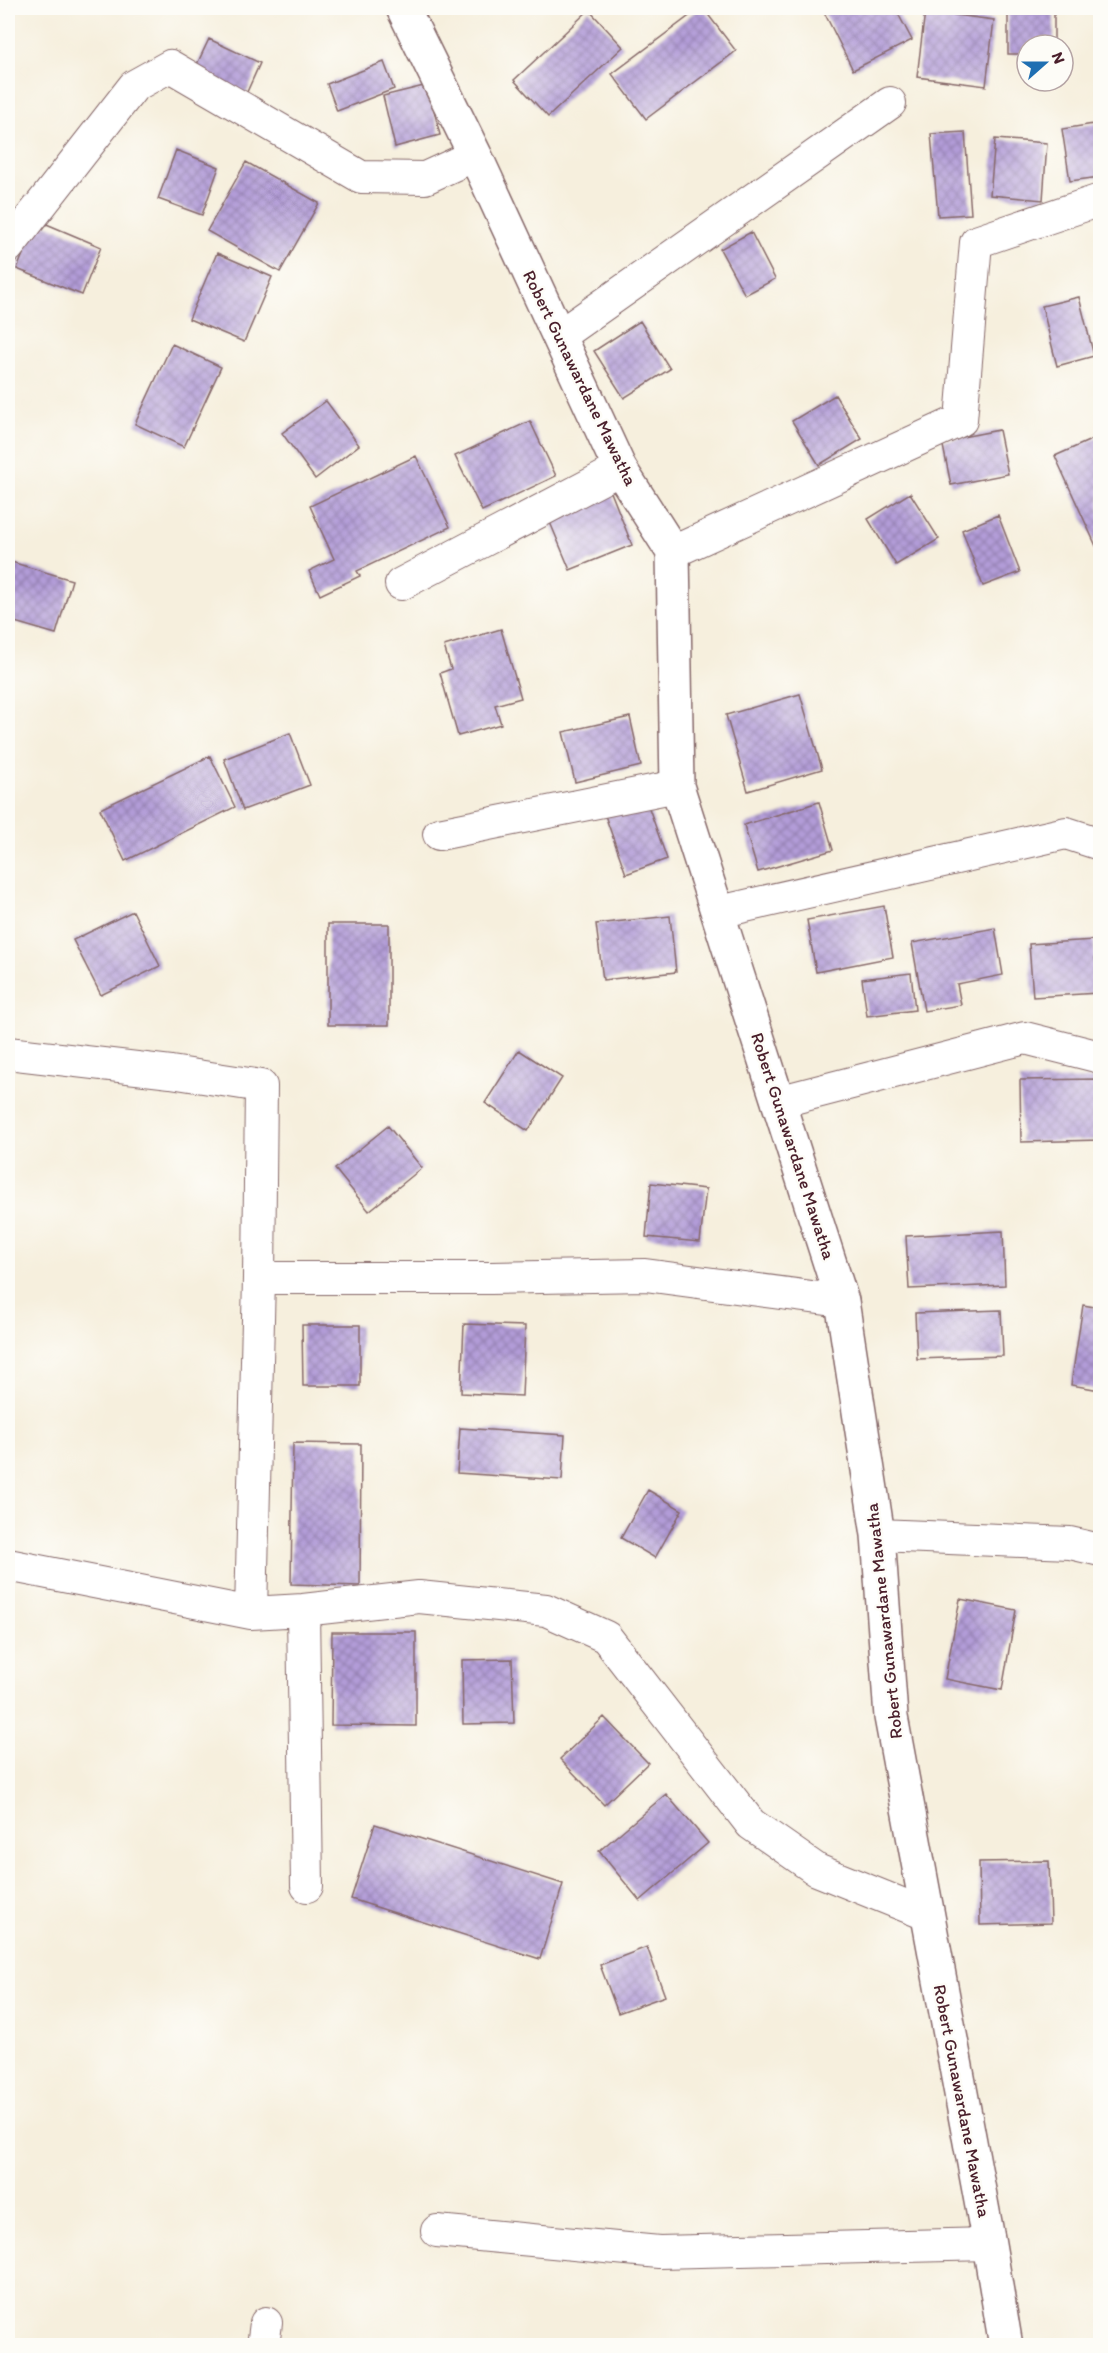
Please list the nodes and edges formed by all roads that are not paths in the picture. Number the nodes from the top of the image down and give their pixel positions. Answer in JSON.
{"nodes":[{"id":1,"x":402,"y":8,"type":"edge"},
{"id":2,"x":890,"y":103,"type":"dead end"},
{"id":3,"x":475,"y":155,"type":"junction"},
{"id":4,"x":1101,"y":200,"type":"edge"},
{"id":5,"x":8,"y":247,"type":"edge"},
{"id":6,"x":559,"y":336,"type":"junction"},
{"id":7,"x":620,"y":469,"type":"junction"},
{"id":8,"x":673,"y":552,"type":"junction"},
{"id":9,"x":401,"y":584,"type":"dead end"},
{"id":10,"x":677,"y":786,"type":"junction"},
{"id":11,"x":438,"y":834,"type":"dead end"},
{"id":12,"x":1101,"y":844,"type":"edge"},
{"id":13,"x":719,"y":912,"type":"junction"},
{"id":14,"x":8,"y":1053,"type":"edge"},
{"id":15,"x":1101,"y":1057,"type":"edge"},
{"id":16,"x":778,"y":1102,"type":"junction"},
{"id":17,"x":259,"y":1278,"type":"junction"},
{"id":18,"x":842,"y":1301,"type":"junction"},
{"id":19,"x":878,"y":1535,"type":"junction"},
{"id":20,"x":1101,"y":1550,"type":"edge"},
{"id":21,"x":8,"y":1565,"type":"edge"},
{"id":22,"x":303,"y":1610,"type":"junction"},
{"id":23,"x":251,"y":1613,"type":"junction"},
{"id":24,"x":307,"y":1886,"type":"dead end"},
{"id":25,"x":926,"y":1914,"type":"junction"},
{"id":26,"x":437,"y":2231,"type":"dead end"},
{"id":27,"x":989,"y":2244,"type":"junction"},
{"id":28,"x":1006,"y":2346,"type":"edge"}],
"edges":[{"from":1,"to":3,"type":"street","name":"Robert Gunawardane Mawatha"},
{"from":2,"to":6,"type":"street"},
{"from":3,"to":5,"type":"street"},
{"from":3,"to":6,"type":"street","name":"Robert Gunawardane Mawatha"},
{"from":4,"to":8,"type":"street"},
{"from":6,"to":7,"type":"street","name":"Robert Gunawardane Mawatha"},
{"from":7,"to":8,"type":"street","name":"Robert Gunawardane Mawatha"},
{"from":7,"to":9,"type":"street"},
{"from":8,"to":10,"type":"street","name":"Robert Gunawardane Mawatha"},
{"from":10,"to":11,"type":"street"},
{"from":10,"to":13,"type":"street","name":"Robert Gunawardane Mawatha"},
{"from":12,"to":13,"type":"street"},
{"from":13,"to":16,"type":"street","name":"Robert Gunawardane Mawatha"},
{"from":14,"to":17,"type":"street"},
{"from":15,"to":16,"type":"street"},
{"from":16,"to":18,"type":"street","name":"Robert Gunawardane Mawatha"},
{"from":17,"to":18,"type":"street"},
{"from":17,"to":23,"type":"street"},
{"from":18,"to":19,"type":"street","name":"Robert Gunawardane Mawatha"},
{"from":19,"to":20,"type":"street"},
{"from":19,"to":25,"type":"street","name":"Robert Gunawardane Mawatha"},
{"from":21,"to":23,"type":"street"},
{"from":22,"to":23,"type":"street"},
{"from":22,"to":24,"type":"street"},
{"from":22,"to":25,"type":"street"},
{"from":25,"to":27,"type":"street","name":"Robert Gunawardane Mawatha"},
{"from":26,"to":27,"type":"street"},
{"from":27,"to":28,"type":"street","name":"Robert Gunawardane Mawatha"}]}
